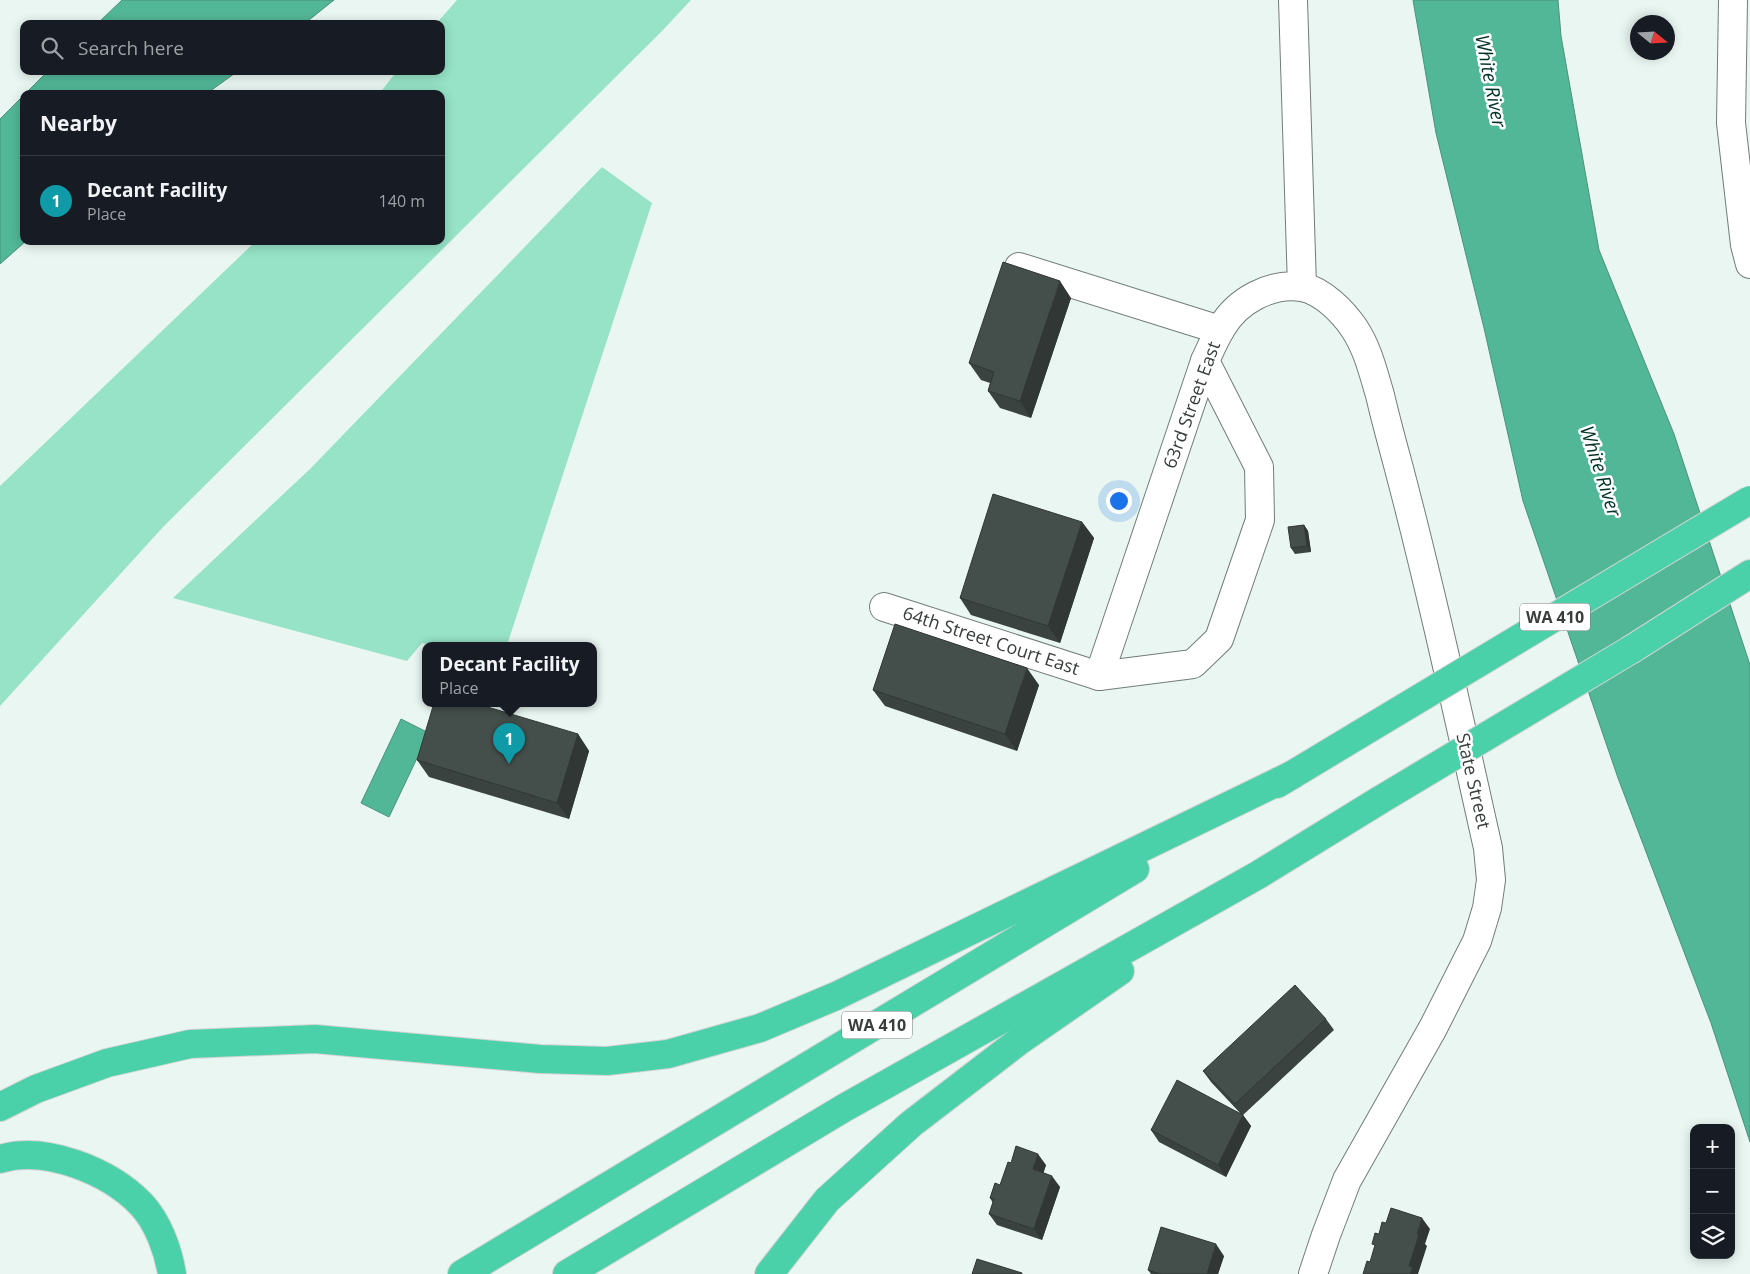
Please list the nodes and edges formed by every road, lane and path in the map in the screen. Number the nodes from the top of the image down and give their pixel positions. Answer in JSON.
{"nodes":[{"id":1,"x":1292,"y":0,"type":"edge"},
{"id":2,"x":1733,"y":0,"type":"edge"},
{"id":3,"x":1750,"y":264,"type":"edge"},
{"id":4,"x":1019,"y":267,"type":"edge"},
{"id":5,"x":1302,"y":287,"type":"junction"},
{"id":6,"x":1220,"y":330,"type":"junction"},
{"id":7,"x":1205,"y":361,"type":"junction"},
{"id":8,"x":1750,"y":500,"type":"edge"},
{"id":9,"x":1750,"y":574,"type":"edge"},
{"id":10,"x":1750,"y":597,"type":"edge"},
{"id":11,"x":884,"y":607,"type":"dead end"},
{"id":12,"x":1632,"y":649,"type":"junction"},
{"id":13,"x":1099,"y":676,"type":"junction"},
{"id":14,"x":1292,"y":775,"type":"junction"},
{"id":15,"x":1258,"y":875,"type":"junction"},
{"id":16,"x":0,"y":1108,"type":"edge"},
{"id":17,"x":0,"y":1159,"type":"edge"},
{"id":18,"x":172,"y":1274,"type":"edge"},
{"id":19,"x":462,"y":1274,"type":"edge"},
{"id":20,"x":567,"y":1274,"type":"edge"},
{"id":21,"x":770,"y":1274,"type":"edge"},
{"id":22,"x":1313,"y":1274,"type":"edge"}],
"edges":[{"from":1,"to":5,"type":"street"},
{"from":2,"to":3,"type":"street"},
{"from":4,"to":6,"type":"street"},
{"from":5,"to":6,"type":"street","name":"63rd Street East"},
{"from":5,"to":22,"type":"street","name":"State Street"},
{"from":6,"to":7,"type":"street","name":"63rd Street East"},
{"from":7,"to":13,"type":"street","name":"63rd Street East"},
{"from":7,"to":13,"type":"street"},
{"from":8,"to":14,"type":"highway","number":"WA 410","bridge":true},
{"from":9,"to":12,"type":"highway"},
{"from":10,"to":12,"type":"highway"},
{"from":11,"to":13,"type":"street","name":"64th Street Court East"},
{"from":12,"to":15,"type":"highway","bridge":true},
{"from":14,"to":16,"type":"highway"},
{"from":14,"to":19,"type":"highway","number":"WA 410"},
{"from":15,"to":20,"type":"highway"},
{"from":15,"to":21,"type":"highway"},
{"from":17,"to":18,"type":"highway"}]}
